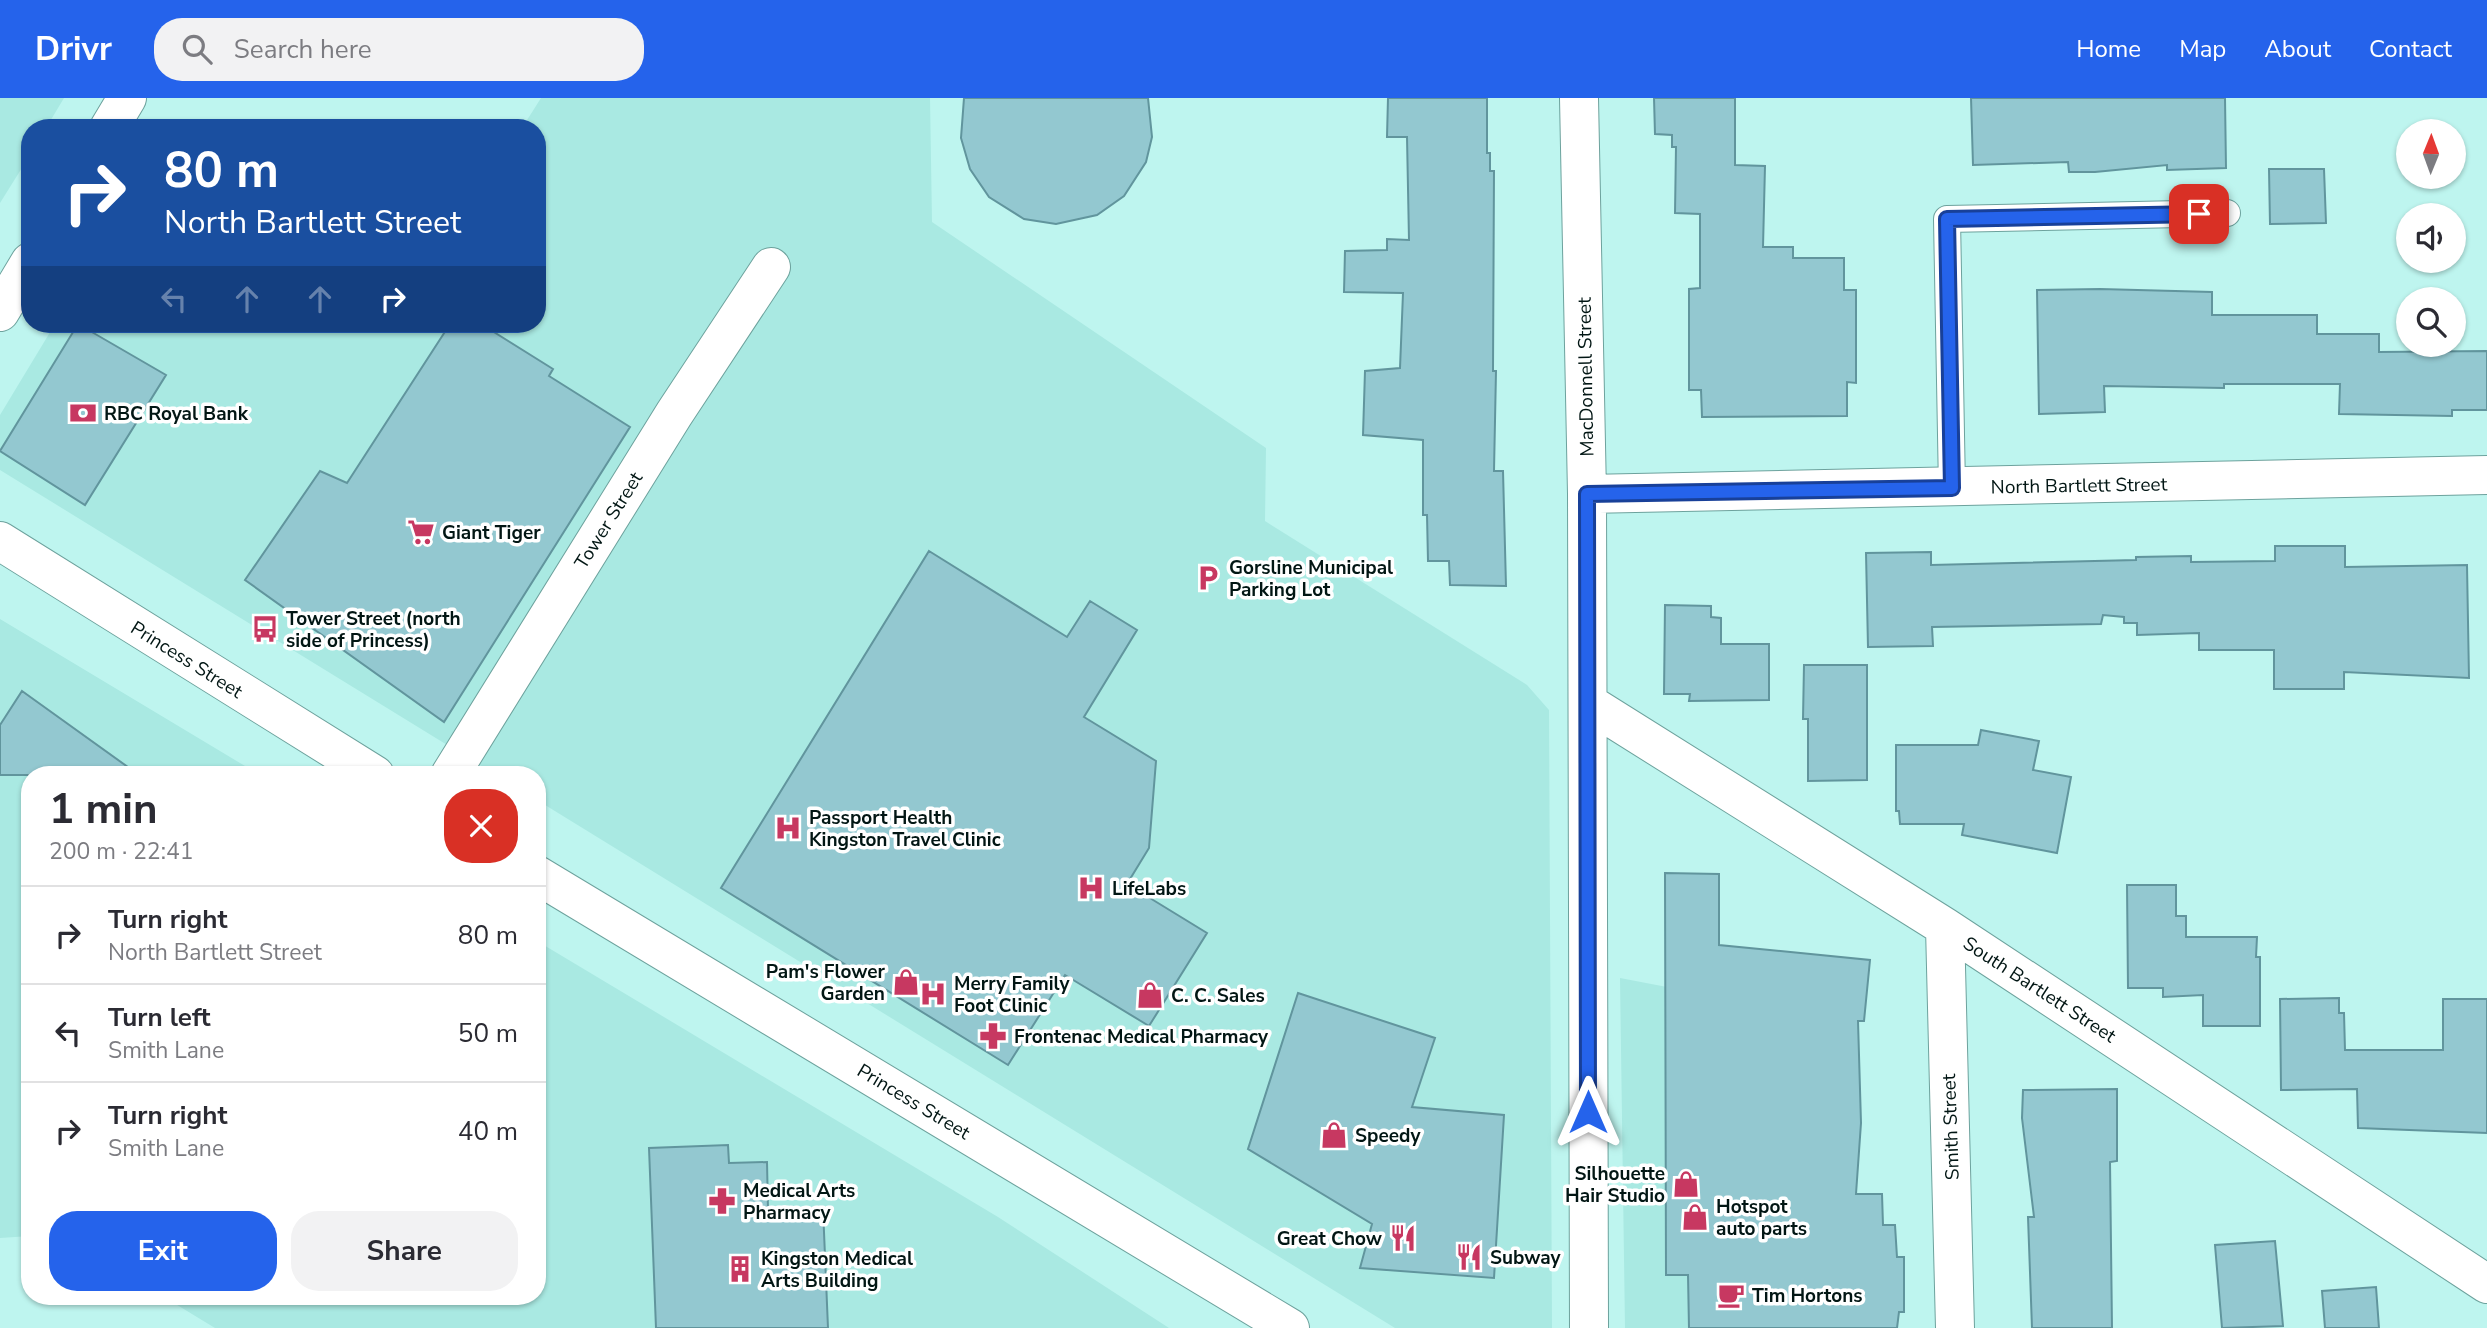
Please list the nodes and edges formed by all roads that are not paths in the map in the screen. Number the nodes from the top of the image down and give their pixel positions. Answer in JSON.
{"nodes":[{"id":1,"x":127,"y":98,"type":"edge"},
{"id":2,"x":1580,"y":98,"type":"edge"},
{"id":3,"x":114,"y":119,"type":"edge"},
{"id":4,"x":2227,"y":213,"type":"dead end"},
{"id":5,"x":771,"y":267,"type":"dead end"},
{"id":6,"x":21,"y":277,"type":"edge"},
{"id":7,"x":0,"y":312,"type":"edge"},
{"id":8,"x":2487,"y":475,"type":"edge"},
{"id":9,"x":1952,"y":488,"type":"junction"},
{"id":10,"x":1587,"y":494,"type":"junction"},
{"id":11,"x":0,"y":541,"type":"edge"},
{"id":12,"x":1588,"y":703,"type":"junction"},
{"id":13,"x":361,"y":766,"type":"edge"},
{"id":14,"x":456,"y":766,"type":"edge"},
{"id":15,"x":546,"y":880,"type":"edge"},
{"id":16,"x":1945,"y":927,"type":"junction"},
{"id":17,"x":2487,"y":1284,"type":"edge"},
{"id":18,"x":1290,"y":1328,"type":"edge"},
{"id":19,"x":1589,"y":1328,"type":"edge"},
{"id":20,"x":1955,"y":1328,"type":"edge"}],
"edges":[{"from":1,"to":3,"type":"street"},
{"from":2,"to":10,"type":"street","name":"MacDonnell Street"},
{"from":4,"to":9,"type":"lane"},
{"from":5,"to":14,"type":"street","name":"Tower Street"},
{"from":6,"to":7,"type":"street"},
{"from":8,"to":9,"type":"street","name":"North Bartlett Street"},
{"from":9,"to":10,"type":"street","name":"North Bartlett Street"},
{"from":10,"to":12,"type":"street","name":"MacDonnell Street"},
{"from":11,"to":13,"type":"street","name":"Princess Street"},
{"from":12,"to":16,"type":"street","name":"South Bartlett Street"},
{"from":12,"to":19,"type":"street","name":"MacDonnell Street"},
{"from":15,"to":18,"type":"street","name":"Princess Street"},
{"from":16,"to":17,"type":"street","name":"South Bartlett Street"},
{"from":16,"to":20,"type":"street","name":"Smith Street"}]}
